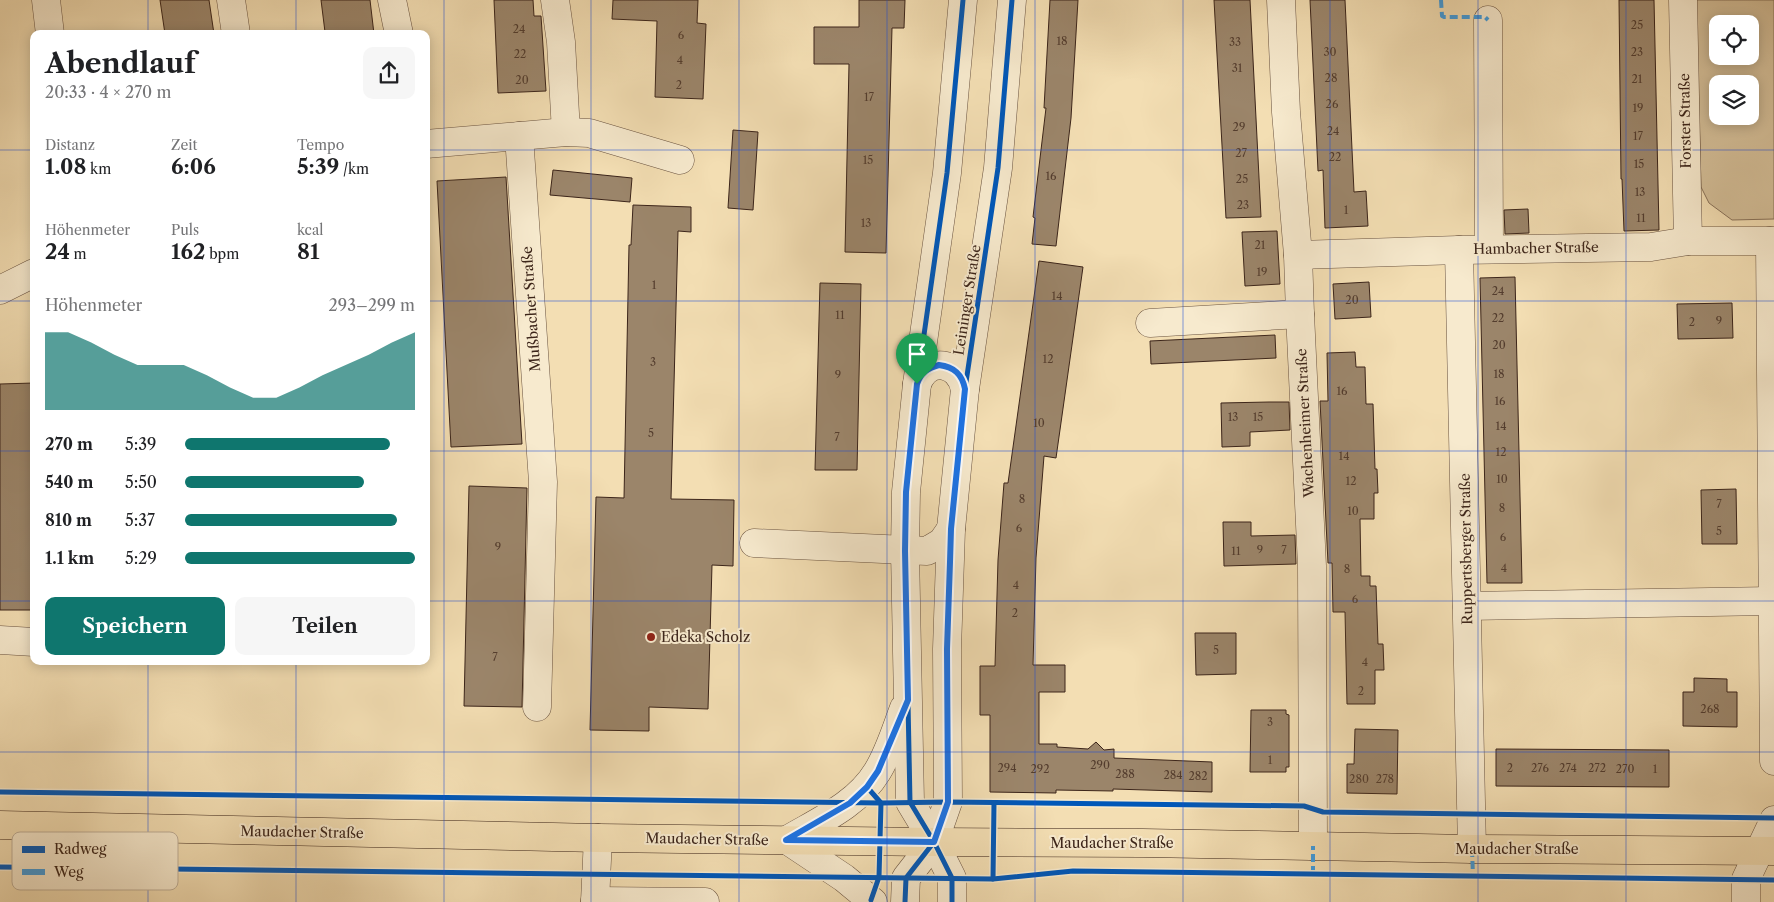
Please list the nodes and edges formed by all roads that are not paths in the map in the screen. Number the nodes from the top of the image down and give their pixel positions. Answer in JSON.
{"nodes":[{"id":1,"x":46,"y":0,"type":"edge"},
{"id":2,"x":232,"y":0,"type":"edge"},
{"id":3,"x":392,"y":0,"type":"edge"},
{"id":4,"x":556,"y":0,"type":"edge"},
{"id":5,"x":963,"y":0,"type":"edge"},
{"id":6,"x":1012,"y":0,"type":"edge"},
{"id":7,"x":1281,"y":0,"type":"edge"},
{"id":8,"x":1683,"y":0,"type":"edge"},
{"id":9,"x":1488,"y":20,"type":"dead end"},
{"id":10,"x":50,"y":30,"type":"edge"},
{"id":11,"x":236,"y":30,"type":"edge"},
{"id":12,"x":397,"y":30,"type":"edge"},
{"id":13,"x":566,"y":132,"type":"junction"},
{"id":14,"x":519,"y":136,"type":"junction"},
{"id":15,"x":430,"y":144,"type":"edge"},
{"id":16,"x":680,"y":160,"type":"dead end"},
{"id":17,"x":1688,"y":241,"type":"junction"},
{"id":18,"x":1772,"y":241,"type":"edge"},
{"id":19,"x":1489,"y":249,"type":"junction"},
{"id":20,"x":1459,"y":250,"type":"junction"},
{"id":21,"x":1298,"y":255,"type":"junction"},
{"id":22,"x":30,"y":275,"type":"edge"},
{"id":23,"x":0,"y":290,"type":"edge"},
{"id":24,"x":1300,"y":314,"type":"junction"},
{"id":25,"x":1150,"y":323,"type":"dead end"},
{"id":26,"x":917,"y":384,"type":"junction"},
{"id":27,"x":965,"y":389,"type":"junction"},
{"id":28,"x":951,"y":529,"type":"junction"},
{"id":29,"x":754,"y":543,"type":"dead end"},
{"id":30,"x":905,"y":551,"type":"junction"},
{"id":31,"x":1773,"y":596,"type":"edge"},
{"id":32,"x":1467,"y":606,"type":"junction"},
{"id":33,"x":0,"y":640,"type":"edge"},
{"id":34,"x":30,"y":642,"type":"edge"},
{"id":35,"x":908,"y":700,"type":"junction"},
{"id":36,"x":537,"y":707,"type":"dead end"},
{"id":37,"x":1774,"y":761,"type":"edge"},
{"id":38,"x":1774,"y":820,"type":"edge"},
{"id":39,"x":0,"y":825,"type":"edge"},
{"id":40,"x":598,"y":838,"type":"junction"},
{"id":41,"x":786,"y":840,"type":"junction"},
{"id":42,"x":934,"y":842,"type":"junction"},
{"id":43,"x":1313,"y":846,"type":"junction"},
{"id":44,"x":1472,"y":849,"type":"junction"},
{"id":45,"x":1767,"y":851,"type":"edge"},
{"id":46,"x":595,"y":901,"type":"edge"},
{"id":47,"x":705,"y":902,"type":"edge"},
{"id":48,"x":873,"y":902,"type":"edge"},
{"id":49,"x":905,"y":902,"type":"edge"},
{"id":50,"x":952,"y":902,"type":"edge"},
{"id":51,"x":1746,"y":902,"type":"edge"}],
"edges":[{"from":1,"to":10,"type":"street"},
{"from":2,"to":11,"type":"street"},
{"from":3,"to":12,"type":"street"},
{"from":4,"to":13,"type":"street"},
{"from":5,"to":26,"type":"street"},
{"from":6,"to":27,"type":"street","name":"Leininger Straße"},
{"from":7,"to":21,"type":"street","name":"Wachenheimer Straße"},
{"from":8,"to":17,"type":"street","name":"Forster Straße"},
{"from":9,"to":19,"type":"street"},
{"from":13,"to":14,"type":"street"},
{"from":13,"to":16,"type":"street"},
{"from":14,"to":15,"type":"street"},
{"from":14,"to":36,"type":"street","name":"Mußbacher Straße"},
{"from":17,"to":18,"type":"street","name":"Hambacher Straße"},
{"from":17,"to":19,"type":"street","name":"Hambacher Straße"},
{"from":18,"to":31,"type":"street"},
{"from":19,"to":20,"type":"street","name":"Hambacher Straße"},
{"from":20,"to":21,"type":"street","name":"Hambacher Straße"},
{"from":20,"to":32,"type":"street","name":"Ruppertsberger Straße"},
{"from":21,"to":24,"type":"street","name":"Wachenheimer Straße"},
{"from":22,"to":23,"type":"street"},
{"from":24,"to":25,"type":"street"},
{"from":24,"to":43,"type":"street","name":"Wachenheimer Straße"},
{"from":26,"to":27,"type":"street"},
{"from":26,"to":30,"type":"street"},
{"from":27,"to":28,"type":"street","name":"Leininger Straße"},
{"from":28,"to":30,"type":"street"},
{"from":28,"to":42,"type":"street","name":"Leininger Straße"},
{"from":29,"to":30,"type":"street"},
{"from":30,"to":35,"type":"street"},
{"from":31,"to":32,"type":"street"},
{"from":31,"to":37,"type":"street"},
{"from":32,"to":44,"type":"street","name":"Ruppertsberger Straße"},
{"from":33,"to":34,"type":"street"},
{"from":35,"to":41,"type":"street"},
{"from":35,"to":42,"type":"street"},
{"from":38,"to":45,"type":"street"},
{"from":39,"to":40,"type":"main road","name":"Maudacher Straße"},
{"from":40,"to":41,"type":"main road","name":"Maudacher Straße"},
{"from":40,"to":46,"type":"street"},
{"from":41,"to":42,"type":"main road","name":"Maudacher Straße"},
{"from":41,"to":48,"type":"street"},
{"from":42,"to":43,"type":"main road","name":"Maudacher Straße"},
{"from":42,"to":49,"type":"street","name":"Leininger Straße"},
{"from":42,"to":50,"type":"street"},
{"from":43,"to":44,"type":"main road","name":"Maudacher Straße"},
{"from":44,"to":45,"type":"main road","name":"Maudacher Straße"},
{"from":45,"to":51,"type":"street"},
{"from":46,"to":47,"type":"street"}]}
